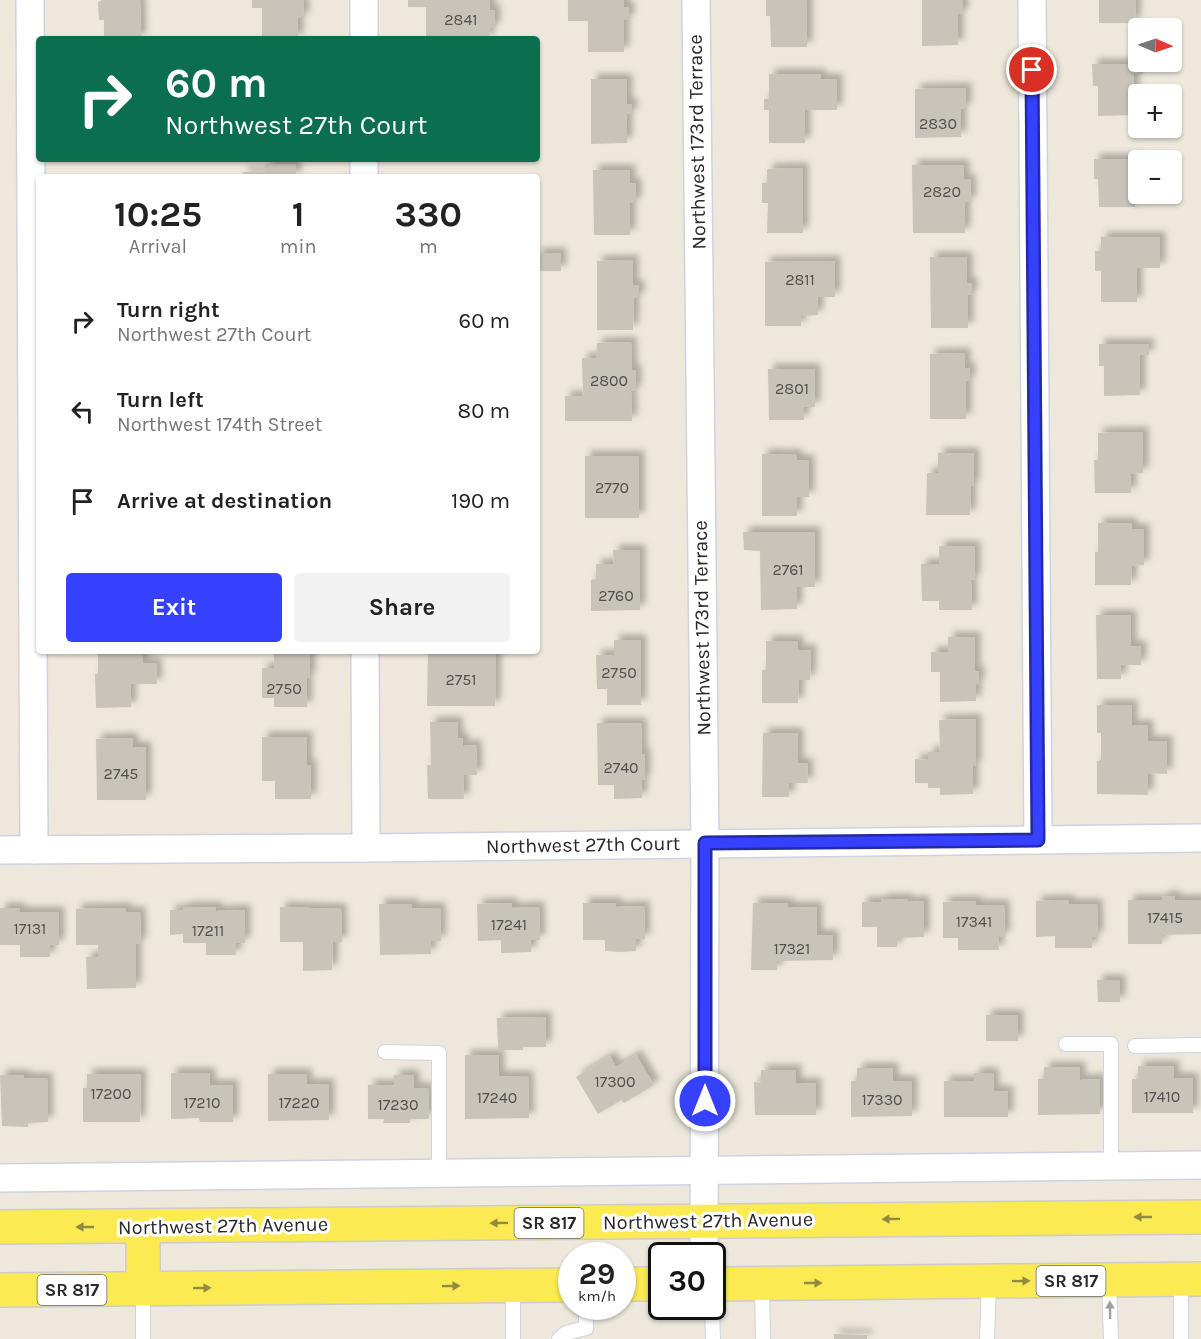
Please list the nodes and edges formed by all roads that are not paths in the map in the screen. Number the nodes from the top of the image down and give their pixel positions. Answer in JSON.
{"nodes":[{"id":1,"x":30,"y":0,"type":"edge"},
{"id":2,"x":364,"y":0,"type":"edge"},
{"id":3,"x":696,"y":0,"type":"edge"},
{"id":4,"x":1032,"y":0,"type":"edge"},
{"id":5,"x":364,"y":36,"type":"edge"},
{"id":6,"x":365,"y":654,"type":"edge"},
{"id":7,"x":1201,"y":838,"type":"edge"},
{"id":8,"x":1038,"y":840,"type":"junction"},
{"id":9,"x":705,"y":843,"type":"junction"},
{"id":10,"x":366,"y":848,"type":"junction"},
{"id":11,"x":0,"y":850,"type":"edge"},
{"id":12,"x":34,"y":850,"type":"junction"},
{"id":13,"x":1066,"y":1044,"type":"dead end"},
{"id":14,"x":1201,"y":1045,"type":"edge"},
{"id":15,"x":1135,"y":1046,"type":"dead end"},
{"id":16,"x":384,"y":1052,"type":"dead end"},
{"id":17,"x":1111,"y":1165,"type":"junction"},
{"id":18,"x":1201,"y":1165,"type":"edge"},
{"id":19,"x":705,"y":1171,"type":"junction"},
{"id":20,"x":439,"y":1174,"type":"junction"},
{"id":21,"x":0,"y":1178,"type":"edge"},
{"id":22,"x":1201,"y":1217,"type":"edge"},
{"id":23,"x":704,"y":1221,"type":"junction"},
{"id":24,"x":0,"y":1227,"type":"edge"},
{"id":25,"x":143,"y":1227,"type":"junction"},
{"id":26,"x":704,"y":1242,"type":"edge"},
{"id":27,"x":1191,"y":1279,"type":"edge"},
{"id":28,"x":1109,"y":1280,"type":"junction"},
{"id":29,"x":989,"y":1281,"type":"junction"},
{"id":30,"x":762,"y":1283,"type":"junction"},
{"id":31,"x":726,"y":1284,"type":"edge"},
{"id":32,"x":513,"y":1285,"type":"junction"},
{"id":33,"x":558,"y":1285,"type":"edge"},
{"id":34,"x":143,"y":1289,"type":"junction"},
{"id":35,"x":0,"y":1290,"type":"edge"},
{"id":36,"x":586,"y":1320,"type":"edge"},
{"id":37,"x":143,"y":1339,"type":"edge"},
{"id":38,"x":513,"y":1339,"type":"edge"},
{"id":39,"x":559,"y":1339,"type":"edge"},
{"id":40,"x":763,"y":1339,"type":"edge"},
{"id":41,"x":987,"y":1339,"type":"edge"},
{"id":42,"x":1111,"y":1339,"type":"edge"},
{"id":43,"x":1181,"y":1339,"type":"edge"}],
"edges":[{"from":1,"to":12,"type":"street"},
{"from":2,"to":5,"type":"street"},
{"from":3,"to":9,"type":"street","name":"Northwest 173rd Terrace"},
{"from":4,"to":8,"type":"street"},
{"from":6,"to":10,"type":"street"},
{"from":7,"to":8,"type":"street","name":"Northwest 27th Court"},
{"from":8,"to":9,"type":"street","name":"Northwest 27th Court"},
{"from":9,"to":10,"type":"street","name":"Northwest 27th Court"},
{"from":9,"to":19,"type":"street","name":"Northwest 173rd Terrace"},
{"from":10,"to":12,"type":"street","name":"Northwest 27th Court"},
{"from":11,"to":12,"type":"street","name":"Northwest 27th Court"},
{"from":13,"to":17,"type":"lane"},
{"from":14,"to":15,"type":"lane"},
{"from":16,"to":20,"type":"lane"},
{"from":17,"to":18,"type":"street"},
{"from":17,"to":19,"type":"street"},
{"from":19,"to":20,"type":"street"},
{"from":19,"to":23,"type":"street","name":"Northwest 173rd Terrace"},
{"from":20,"to":21,"type":"street"},
{"from":22,"to":23,"type":"main road","name":"Northwest 27th Avenue","number":"SR 817","one_way":true},
{"from":23,"to":25,"type":"main road","name":"Northwest 27th Avenue","number":"SR 817","one_way":true},
{"from":23,"to":26,"type":"street","name":"Northwest 173rd Terrace"},
{"from":25,"to":24,"type":"main road","name":"Northwest 27th Avenue","number":"SR 817","one_way":true},
{"from":25,"to":34,"type":"main road"},
{"from":27,"to":28,"type":"main road","number":"SR 817"},
{"from":27,"to":43,"type":"lane"},
{"from":29,"to":28,"type":"main road","number":"SR 817","one_way":true},
{"from":42,"to":28,"type":"lane","one_way":true},
{"from":30,"to":29,"type":"main road","number":"SR 817","one_way":true},
{"from":29,"to":41,"type":"lane"},
{"from":30,"to":31,"type":"main road","number":"SR 817"},
{"from":30,"to":40,"type":"lane"},
{"from":32,"to":33,"type":"main road","number":"SR 817"},
{"from":34,"to":32,"type":"main road","number":"SR 817","one_way":true},
{"from":32,"to":38,"type":"lane"},
{"from":34,"to":35,"type":"main road","number":"SR 817"},
{"from":34,"to":37,"type":"lane"},
{"from":36,"to":39,"type":"lane"}]}
